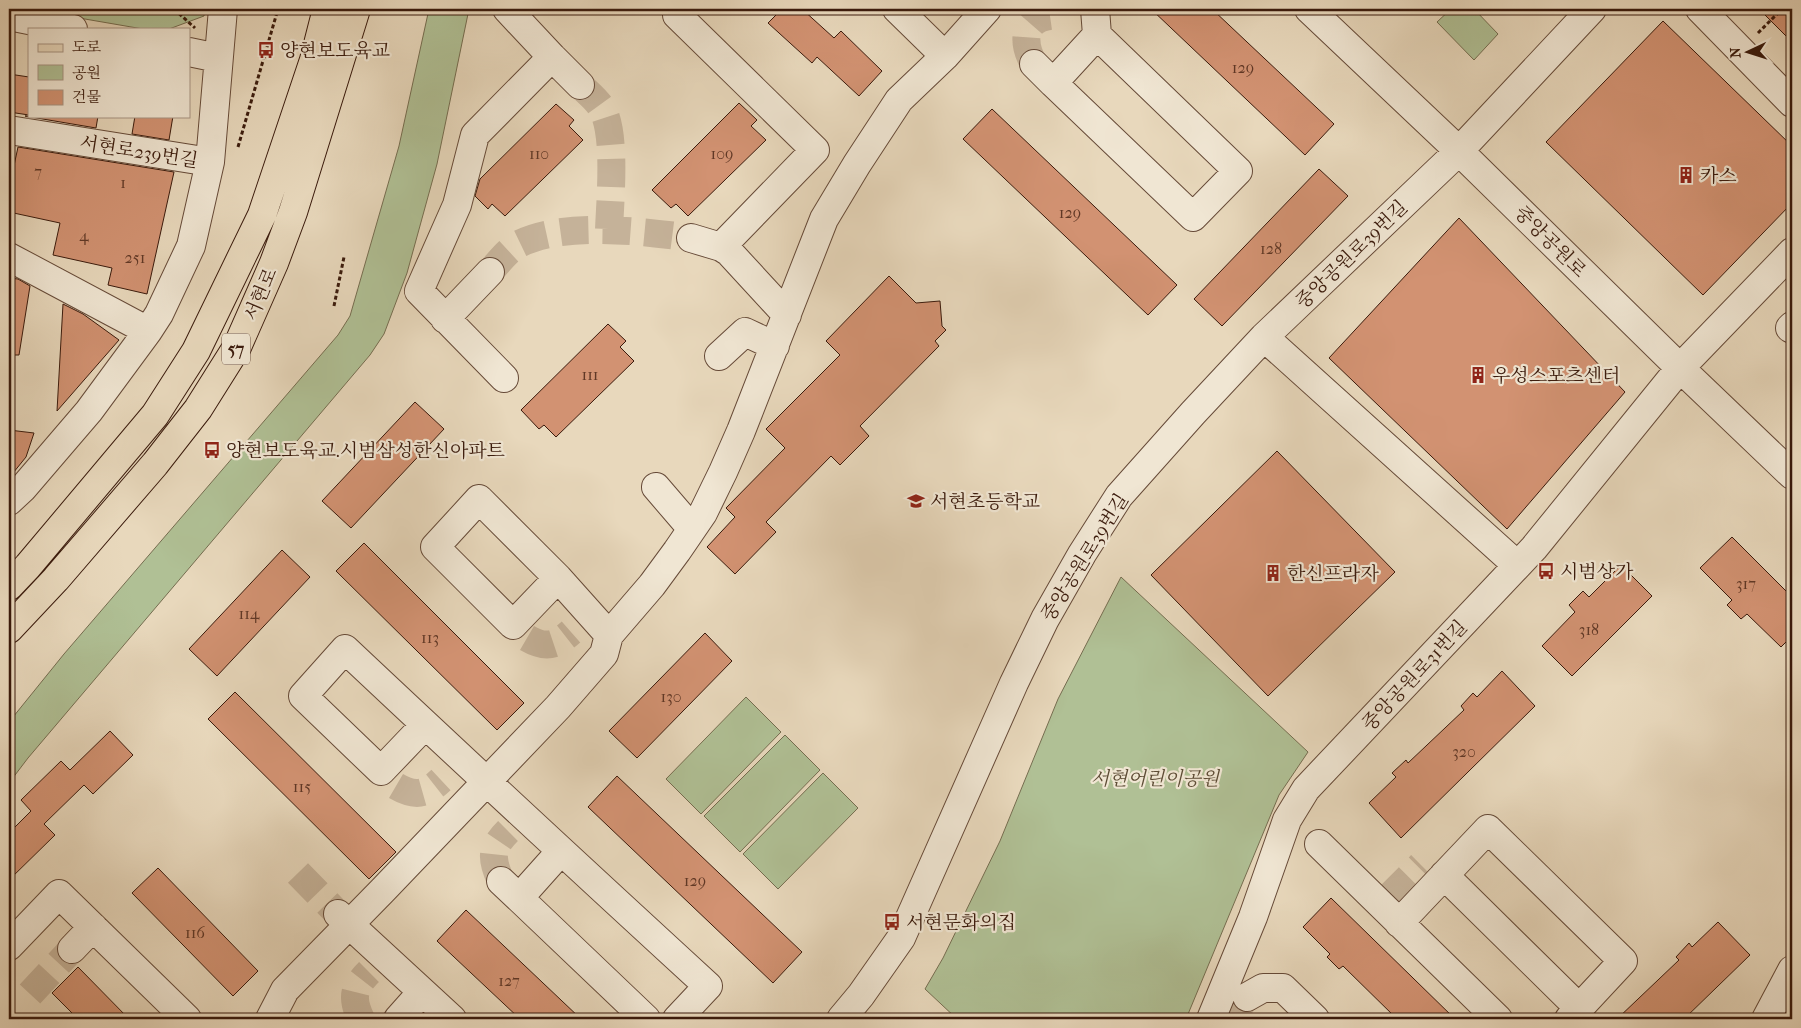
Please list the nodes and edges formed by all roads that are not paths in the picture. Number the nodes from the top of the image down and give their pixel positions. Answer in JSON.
{"nodes":[{"id":1,"x":223,"y":9,"type":"edge"},
{"id":2,"x":327,"y":9,"type":"edge"},
{"id":3,"x":356,"y":9,"type":"edge"},
{"id":4,"x":508,"y":9,"type":"edge"},
{"id":5,"x":897,"y":9,"type":"edge"},
{"id":6,"x":987,"y":9,"type":"edge"},
{"id":7,"x":1309,"y":9,"type":"edge"},
{"id":8,"x":1592,"y":9,"type":"edge"},
{"id":9,"x":1700,"y":9,"type":"edge"},
{"id":10,"x":677,"y":15,"type":"dead end"},
{"id":11,"x":9,"y":16,"type":"edge"},
{"id":12,"x":1096,"y":22,"type":"edge"},
{"id":13,"x":68,"y":28,"type":"edge"},
{"id":14,"x":190,"y":52,"type":"edge"},
{"id":15,"x":945,"y":56,"type":"junction"},
{"id":16,"x":552,"y":57,"type":"junction"},
{"id":17,"x":218,"y":58,"type":"junction"},
{"id":18,"x":1034,"y":64,"type":"tunnel mouth"},
{"id":19,"x":580,"y":84,"type":"tunnel mouth"},
{"id":20,"x":1053,"y":84,"type":"junction"},
{"id":21,"x":1792,"y":104,"type":"edge"},
{"id":22,"x":9,"y":130,"type":"edge"},
{"id":23,"x":1459,"y":151,"type":"junction"},
{"id":24,"x":210,"y":162,"type":"junction"},
{"id":25,"x":691,"y":238,"type":"tunnel mouth"},
{"id":26,"x":721,"y":247,"type":"junction"},
{"id":27,"x":1792,"y":252,"type":"edge"},
{"id":28,"x":9,"y":257,"type":"edge"},
{"id":29,"x":490,"y":272,"type":"tunnel mouth"},
{"id":30,"x":787,"y":315,"type":"junction"},
{"id":31,"x":446,"y":318,"type":"junction"},
{"id":32,"x":148,"y":332,"type":"junction"},
{"id":33,"x":1264,"y":337,"type":"junction"},
{"id":34,"x":774,"y":346,"type":"junction"},
{"id":35,"x":719,"y":356,"type":"dead end"},
{"id":36,"x":1680,"y":368,"type":"junction"},
{"id":37,"x":504,"y":378,"type":"dead end"},
{"id":38,"x":1792,"y":475,"type":"edge"},
{"id":39,"x":656,"y":487,"type":"dead end"},
{"id":40,"x":9,"y":501,"type":"edge"},
{"id":41,"x":692,"y":529,"type":"junction"},
{"id":42,"x":1517,"y":565,"type":"junction"},
{"id":43,"x":558,"y":578,"type":"junction"},
{"id":44,"x":9,"y":586,"type":"edge"},
{"id":45,"x":9,"y":628,"type":"edge"},
{"id":46,"x":608,"y":635,"type":"junction"},
{"id":47,"x":425,"y":725,"type":"junction"},
{"id":48,"x":486,"y":782,"type":"junction"},
{"id":49,"x":1320,"y":844,"type":"dead end"},
{"id":50,"x":561,"y":851,"type":"junction"},
{"id":51,"x":1444,"y":875,"type":"junction"},
{"id":52,"x":1390,"y":908,"type":"junction"},
{"id":53,"x":344,"y":919,"type":"junction"},
{"id":54,"x":93,"y":926,"type":"junction"},
{"id":55,"x":9,"y":946,"type":"edge"},
{"id":56,"x":72,"y":949,"type":"tunnel mouth"},
{"id":57,"x":1792,"y":970,"type":"edge"},
{"id":58,"x":422,"y":992,"type":"junction"},
{"id":59,"x":1247,"y":997,"type":"tunnel mouth"},
{"id":60,"x":1574,"y":1014,"type":"edge"},
{"id":61,"x":187,"y":1019,"type":"edge"},
{"id":62,"x":270,"y":1019,"type":"edge"},
{"id":63,"x":398,"y":1019,"type":"edge"},
{"id":64,"x":452,"y":1019,"type":"edge"},
{"id":65,"x":646,"y":1019,"type":"edge"},
{"id":66,"x":677,"y":1019,"type":"edge"},
{"id":67,"x":841,"y":1019,"type":"edge"},
{"id":68,"x":1211,"y":1019,"type":"edge"},
{"id":69,"x":1315,"y":1019,"type":"edge"},
{"id":70,"x":1498,"y":1019,"type":"edge"},
{"id":71,"x":1766,"y":1019,"type":"edge"}],
"edges":[{"from":1,"to":17,"type":"street"},
{"from":2,"to":44,"type":"main road","name":"서현로","number":"57"},
{"from":3,"to":45,"type":"main road","name":"서현로","number":"57"},
{"from":4,"to":16,"type":"street"},
{"from":5,"to":15,"type":"street"},
{"from":6,"to":15,"type":"street"},
{"from":7,"to":23,"type":"street","name":"중앙공원로"},
{"from":8,"to":23,"type":"street","name":"중앙공원로39번길"},
{"from":9,"to":21,"type":"street"},
{"from":10,"to":26,"type":"street"},
{"from":11,"to":13,"type":"street"},
{"from":12,"to":20,"type":"street"},
{"from":12,"to":20,"type":"street"},
{"from":14,"to":17,"type":"street"},
{"from":15,"to":30,"type":"street"},
{"from":16,"to":19,"type":"street"},
{"from":16,"to":31,"type":"street"},
{"from":17,"to":24,"type":"street"},
{"from":18,"to":20,"type":"street"},
{"from":22,"to":24,"type":"street","name":"서현로239번길"},
{"from":23,"to":33,"type":"street","name":"중앙공원로39번길"},
{"from":23,"to":36,"type":"street","name":"중앙공원로"},
{"from":24,"to":32,"type":"street"},
{"from":25,"to":26,"type":"street"},
{"from":26,"to":30,"type":"street"},
{"from":27,"to":36,"type":"street","name":"중앙공원로31번길"},
{"from":28,"to":32,"type":"street"},
{"from":29,"to":31,"type":"street"},
{"from":30,"to":34,"type":"street"},
{"from":31,"to":37,"type":"street"},
{"from":32,"to":40,"type":"street"},
{"from":33,"to":42,"type":"street"},
{"from":33,"to":67,"type":"street","name":"중앙공원로39번길"},
{"from":34,"to":35,"type":"street"},
{"from":34,"to":41,"type":"street"},
{"from":36,"to":38,"type":"street","name":"중앙공원로"},
{"from":36,"to":42,"type":"street","name":"중앙공원로31번길"},
{"from":39,"to":41,"type":"street"},
{"from":41,"to":46,"type":"street"},
{"from":42,"to":68,"type":"street","name":"중앙공원로31번길"},
{"from":43,"to":43,"type":"street"},
{"from":43,"to":46,"type":"street"},
{"from":46,"to":48,"type":"street"},
{"from":47,"to":47,"type":"street"},
{"from":47,"to":48,"type":"street"},
{"from":48,"to":50,"type":"street"},
{"from":48,"to":53,"type":"street"},
{"from":49,"to":52,"type":"street"},
{"from":50,"to":65,"type":"street"},
{"from":50,"to":66,"type":"street"},
{"from":51,"to":52,"type":"street"},
{"from":51,"to":60,"type":"street"},
{"from":51,"to":60,"type":"street"},
{"from":52,"to":70,"type":"street"},
{"from":53,"to":58,"type":"street"},
{"from":53,"to":62,"type":"street"},
{"from":54,"to":55,"type":"street"},
{"from":54,"to":56,"type":"street"},
{"from":54,"to":61,"type":"street"},
{"from":57,"to":71,"type":"street"},
{"from":58,"to":63,"type":"street"},
{"from":58,"to":64,"type":"street"},
{"from":59,"to":69,"type":"street"}]}
